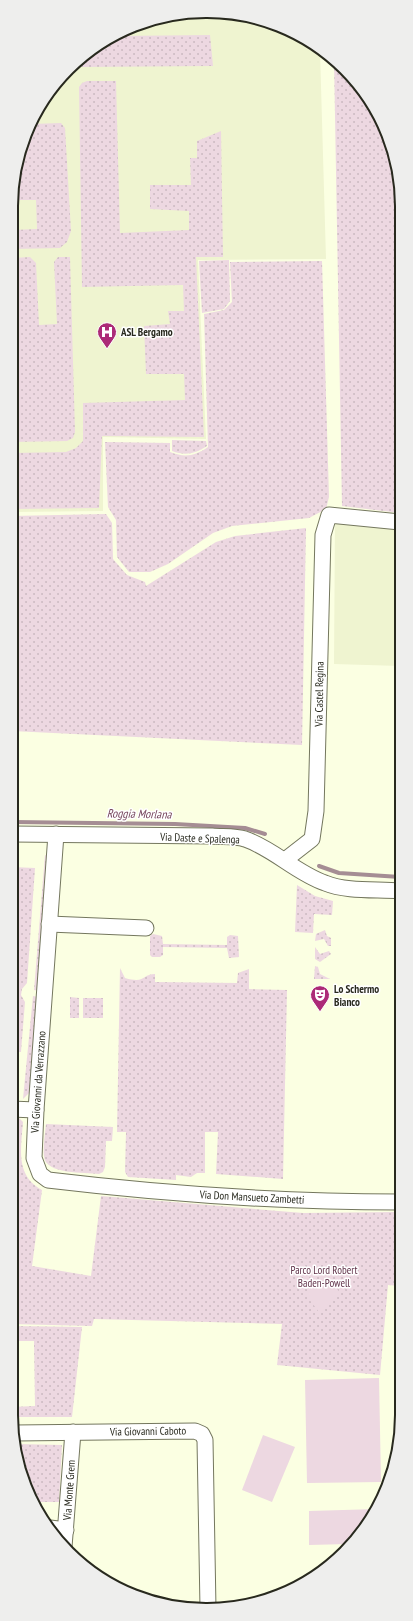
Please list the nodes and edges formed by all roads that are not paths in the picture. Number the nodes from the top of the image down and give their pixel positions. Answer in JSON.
{"nodes":[{"id":1,"x":395,"y":522,"type":"edge"},
{"id":2,"x":18,"y":834,"type":"edge"},
{"id":3,"x":56,"y":834,"type":"junction"},
{"id":4,"x":285,"y":860,"type":"junction"},
{"id":5,"x":395,"y":891,"type":"edge"},
{"id":6,"x":50,"y":924,"type":"junction"},
{"id":7,"x":146,"y":928,"type":"dead end"},
{"id":8,"x":18,"y":1109,"type":"edge"},
{"id":9,"x":36,"y":1110,"type":"junction"},
{"id":10,"x":104,"y":1186,"type":"joint"},
{"id":11,"x":395,"y":1202,"type":"edge"},
{"id":12,"x":73,"y":1432,"type":"junction"},
{"id":13,"x":19,"y":1433,"type":"edge"},
{"id":14,"x":57,"y":1529,"type":"edge"},
{"id":15,"x":66,"y":1530,"type":"junction"},
{"id":16,"x":65,"y":1539,"type":"edge"},
{"id":17,"x":208,"y":1603,"type":"edge"}],
"edges":[{"from":1,"to":4,"type":"street","name":"Via Castel Regina"},
{"from":2,"to":3,"type":"street","name":"Via Daste e Spalenga"},
{"from":3,"to":4,"type":"street","name":"Via Daste e Spalenga"},
{"from":3,"to":6,"type":"street","name":"Via Giovanni da Verrazzano"},
{"from":4,"to":5,"type":"street","name":"Via Daste e Spalenga"},
{"from":6,"to":7,"type":"street"},
{"from":6,"to":9,"type":"street","name":"Via Giovanni da Verrazzano"},
{"from":8,"to":9,"type":"street"},
{"from":9,"to":10,"type":"street","name":"Via Giovanni da Verrazzano"},
{"from":10,"to":11,"type":"street","name":"Via Don Mansueto Zambetti"},
{"from":12,"to":13,"type":"street","name":"Via Giovanni Caboto"},
{"from":12,"to":15,"type":"street","name":"Via Monte Grem"},
{"from":12,"to":17,"type":"street","name":"Via Giovanni Caboto"},
{"from":14,"to":15,"type":"street"},
{"from":15,"to":16,"type":"street","name":"Via Monte Grem"}]}
